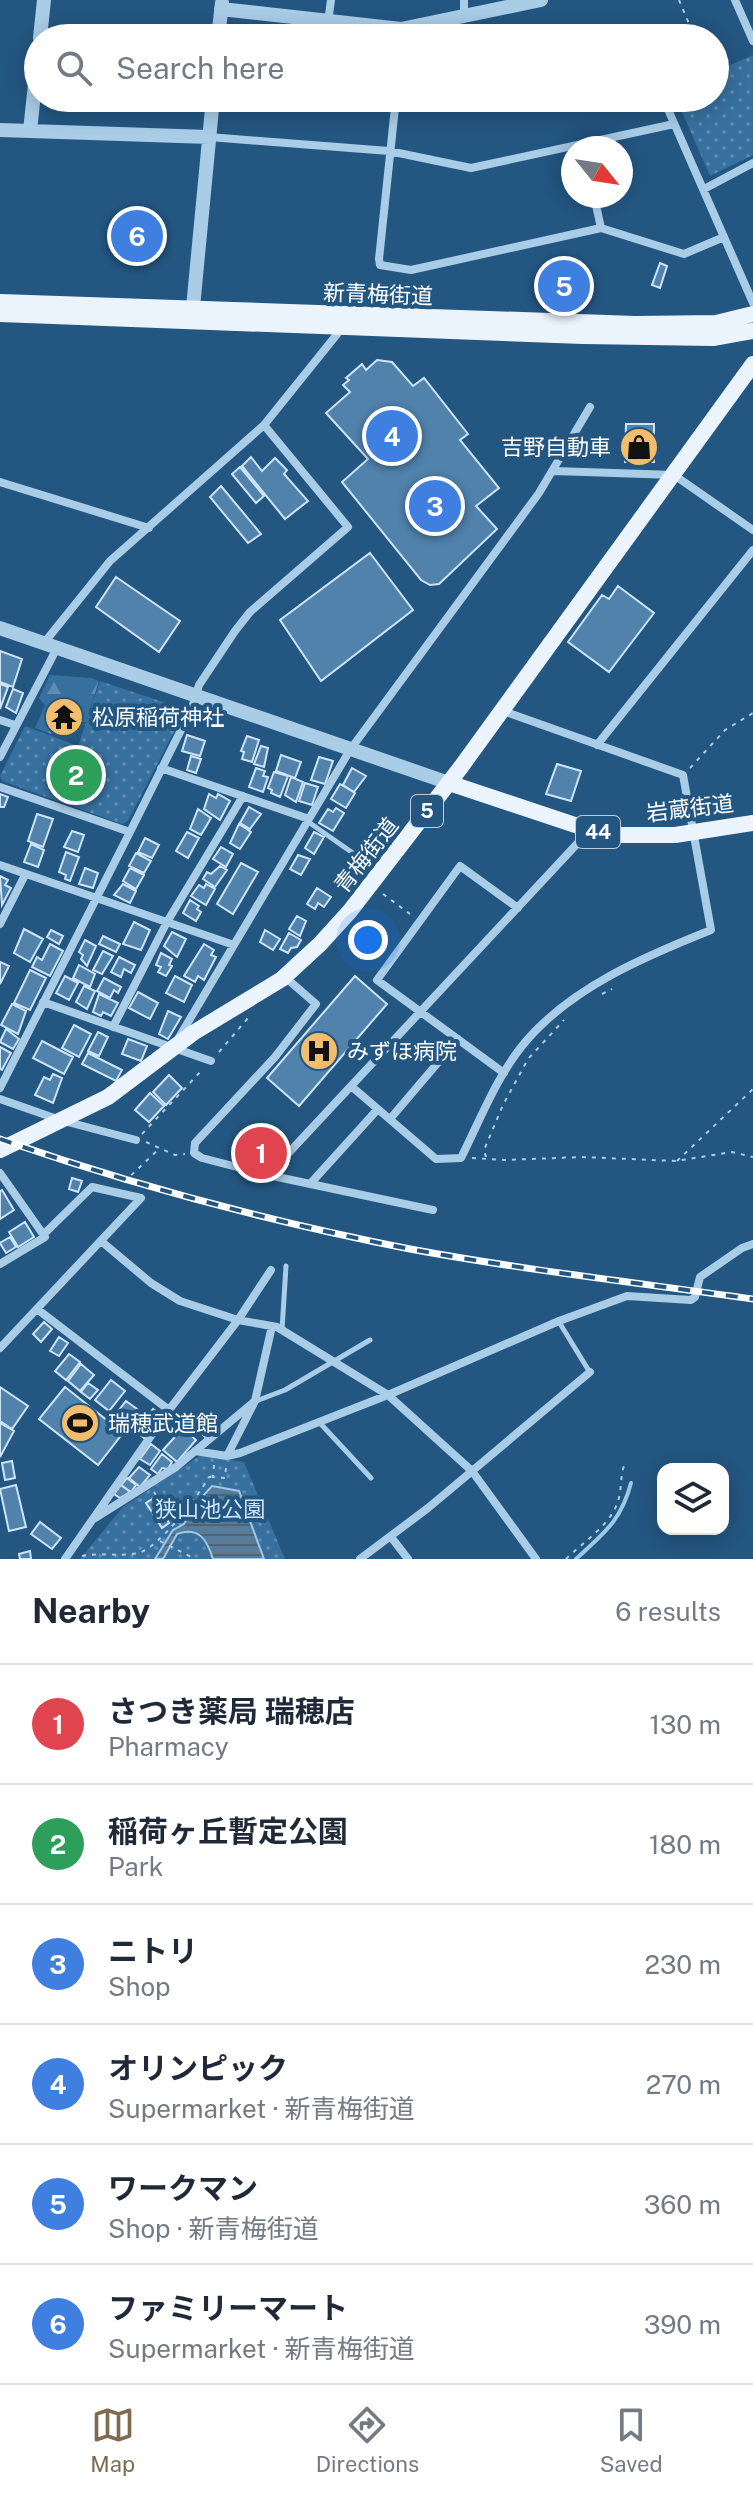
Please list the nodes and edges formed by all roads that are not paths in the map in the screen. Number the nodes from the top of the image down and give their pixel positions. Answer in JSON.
{"nodes":[{"id":1,"x":44,"y":0,"type":"edge"},
{"id":2,"x":331,"y":0,"type":"edge"},
{"id":3,"x":464,"y":0,"type":"edge"},
{"id":4,"x":541,"y":0,"type":"edge"},
{"id":5,"x":735,"y":0,"type":"edge"},
{"id":6,"x":522,"y":2,"type":"edge"},
{"id":7,"x":221,"y":4,"type":"edge"},
{"id":8,"x":464,"y":18,"type":"junction"},
{"id":9,"x":328,"y":22,"type":"junction"},
{"id":10,"x":41,"y":24,"type":"edge"},
{"id":11,"x":219,"y":24,"type":"edge"},
{"id":12,"x":340,"y":24,"type":"edge"},
{"id":13,"x":440,"y":24,"type":"edge"},
{"id":14,"x":753,"y":41,"type":"edge"},
{"id":15,"x":32,"y":112,"type":"edge"},
{"id":16,"x":212,"y":112,"type":"edge"},
{"id":17,"x":394,"y":112,"type":"edge"},
{"id":18,"x":669,"y":112,"type":"edge"},
{"id":19,"x":674,"y":124,"type":"junction"},
{"id":20,"x":0,"y":130,"type":"edge"},
{"id":21,"x":30,"y":131,"type":"junction"},
{"id":22,"x":625,"y":136,"type":"edge"},
{"id":23,"x":209,"y":137,"type":"junction"},
{"id":24,"x":561,"y":150,"type":"edge"},
{"id":25,"x":389,"y":151,"type":"junction"},
{"id":26,"x":753,"y":163,"type":"edge"},
{"id":27,"x":704,"y":189,"type":"junction"},
{"id":28,"x":597,"y":208,"type":"edge"},
{"id":29,"x":601,"y":228,"type":"junction"},
{"id":30,"x":724,"y":237,"type":"junction"},
{"id":31,"x":0,"y":302,"type":"edge"},
{"id":32,"x":753,"y":303,"type":"edge"},
{"id":33,"x":0,"y":314,"type":"edge"},
{"id":34,"x":753,"y":314,"type":"edge"},
{"id":35,"x":192,"y":316,"type":"junction"},
{"id":36,"x":343,"y":321,"type":"junction"},
{"id":37,"x":753,"y":331,"type":"edge"},
{"id":38,"x":753,"y":364,"type":"edge"},
{"id":39,"x":590,"y":407,"type":"dead end"},
{"id":40,"x":264,"y":425,"type":"junction"},
{"id":41,"x":554,"y":471,"type":"junction"},
{"id":42,"x":674,"y":475,"type":"junction"},
{"id":43,"x":0,"y":482,"type":"edge"},
{"id":44,"x":149,"y":528,"type":"junction"},
{"id":45,"x":753,"y":530,"type":"edge"},
{"id":46,"x":753,"y":550,"type":"edge"},
{"id":47,"x":0,"y":628,"type":"edge"},
{"id":48,"x":50,"y":646,"type":"junction"},
{"id":49,"x":196,"y":695,"type":"junction"},
{"id":50,"x":503,"y":711,"type":"junction"},
{"id":51,"x":0,"y":720,"type":"edge"},
{"id":52,"x":15,"y":725,"type":"junction"},
{"id":53,"x":597,"y":745,"type":"junction"},
{"id":54,"x":350,"y":750,"type":"junction"},
{"id":55,"x":0,"y":757,"type":"edge"},
{"id":56,"x":161,"y":768,"type":"junction"},
{"id":57,"x":449,"y":783,"type":"junction"},
{"id":58,"x":0,"y":787,"type":"edge"},
{"id":59,"x":243,"y":796,"type":"junction"},
{"id":60,"x":308,"y":820,"type":"junction"},
{"id":61,"x":753,"y":823,"type":"edge"},
{"id":62,"x":590,"y":830,"type":"junction"},
{"id":63,"x":130,"y":832,"type":"junction"},
{"id":64,"x":693,"y":832,"type":"junction"},
{"id":65,"x":0,"y":865,"type":"edge"},
{"id":66,"x":370,"y":865,"type":"dead end"},
{"id":67,"x":25,"y":875,"type":"junction"},
{"id":68,"x":96,"y":898,"type":"junction"},
{"id":69,"x":518,"y":908,"type":"junction"},
{"id":70,"x":167,"y":922,"type":"junction"},
{"id":71,"x":0,"y":924,"type":"edge"},
{"id":72,"x":234,"y":945,"type":"junction"},
{"id":73,"x":285,"y":977,"type":"junction"},
{"id":74,"x":43,"y":1002,"type":"junction"},
{"id":75,"x":420,"y":1012,"type":"junction"},
{"id":76,"x":113,"y":1027,"type":"junction"},
{"id":77,"x":458,"y":1039,"type":"junction"},
{"id":78,"x":174,"y":1047,"type":"junction"},
{"id":79,"x":211,"y":1061,"type":"road end"},
{"id":80,"x":504,"y":1073,"type":"junction"},
{"id":81,"x":351,"y":1086,"type":"junction"},
{"id":82,"x":0,"y":1088,"type":"edge"},
{"id":83,"x":0,"y":1099,"type":"edge"},
{"id":84,"x":377,"y":1110,"type":"junction"},
{"id":85,"x":390,"y":1119,"type":"junction"},
{"id":86,"x":60,"y":1120,"type":"junction"},
{"id":87,"x":136,"y":1140,"type":"road end"},
{"id":88,"x":0,"y":1150,"type":"edge"},
{"id":89,"x":0,"y":1173,"type":"edge"},
{"id":90,"x":268,"y":1175,"type":"junction"},
{"id":91,"x":310,"y":1184,"type":"junction"},
{"id":92,"x":433,"y":1210,"type":"dead end"},
{"id":93,"x":45,"y":1233,"type":"junction"},
{"id":94,"x":101,"y":1241,"type":"junction"},
{"id":95,"x":753,"y":1244,"type":"edge"},
{"id":96,"x":0,"y":1264,"type":"edge"},
{"id":97,"x":286,"y":1266,"type":"dead end"},
{"id":98,"x":271,"y":1270,"type":"dead end"},
{"id":99,"x":37,"y":1309,"type":"junction"},
{"id":100,"x":238,"y":1320,"type":"junction"},
{"id":101,"x":559,"y":1321,"type":"junction"},
{"id":102,"x":272,"y":1326,"type":"junction"},
{"id":103,"x":282,"y":1331,"type":"junction"},
{"id":104,"x":370,"y":1340,"type":"dead end"},
{"id":105,"x":0,"y":1348,"type":"edge"},
{"id":106,"x":332,"y":1362,"type":"junction"},
{"id":107,"x":590,"y":1372,"type":"joint"},
{"id":108,"x":388,"y":1395,"type":"junction"},
{"id":109,"x":255,"y":1401,"type":"junction"},
{"id":110,"x":169,"y":1410,"type":"junction"},
{"id":111,"x":319,"y":1422,"type":"junction"},
{"id":112,"x":195,"y":1451,"type":"junction"},
{"id":113,"x":227,"y":1458,"type":"junction"},
{"id":114,"x":472,"y":1471,"type":"junction"},
{"id":115,"x":371,"y":1478,"type":"dead end"},
{"id":116,"x":91,"y":1521,"type":"junction"},
{"id":117,"x":391,"y":1537,"type":"junction"},
{"id":118,"x":65,"y":1559,"type":"edge"},
{"id":119,"x":360,"y":1559,"type":"edge"},
{"id":120,"x":408,"y":1559,"type":"edge"},
{"id":121,"x":536,"y":1559,"type":"edge"}],
"edges":[{"from":1,"to":10,"type":"street"},
{"from":2,"to":9,"type":"street"},
{"from":3,"to":8,"type":"street"},
{"from":4,"to":6,"type":"street"},
{"from":5,"to":14,"type":"street"},
{"from":6,"to":8,"type":"street"},
{"from":7,"to":9,"type":"street"},
{"from":7,"to":11,"type":"street"},
{"from":8,"to":13,"type":"street"},
{"from":9,"to":12,"type":"street"},
{"from":15,"to":21,"type":"street"},
{"from":16,"to":23,"type":"street"},
{"from":17,"to":25,"type":"street"},
{"from":18,"to":19,"type":"street"},
{"from":19,"to":22,"type":"street"},
{"from":19,"to":27,"type":"street"},
{"from":20,"to":21,"type":"street"},
{"from":21,"to":23,"type":"street"},
{"from":23,"to":25,"type":"street"},
{"from":23,"to":35,"type":"street"},
{"from":24,"to":25,"type":"street"},
{"from":25,"to":29,"type":"street"},
{"from":26,"to":27,"type":"street"},
{"from":27,"to":30,"type":"street"},
{"from":28,"to":29,"type":"street"},
{"from":29,"to":30,"type":"street"},
{"from":30,"to":32,"type":"street"},
{"from":31,"to":35,"type":"main road","name":"新青梅街道"},
{"from":33,"to":35,"type":"main road","name":"新青梅街道"},
{"from":34,"to":36,"type":"main road","name":"新青梅街道"},
{"from":35,"to":36,"type":"main road","name":"新青梅街道"},
{"from":36,"to":37,"type":"main road","name":"新青梅街道"},
{"from":36,"to":40,"type":"street"},
{"from":38,"to":42,"type":"main road","name":"青梅街道","number":"5"},
{"from":39,"to":41,"type":"street"},
{"from":40,"to":44,"type":"street"},
{"from":40,"to":49,"type":"street"},
{"from":41,"to":42,"type":"street"},
{"from":41,"to":54,"type":"street"},
{"from":42,"to":45,"type":"street"},
{"from":42,"to":50,"type":"main road","name":"青梅街道","number":"5"},
{"from":43,"to":44,"type":"street"},
{"from":44,"to":48,"type":"street"},
{"from":46,"to":53,"type":"street"},
{"from":47,"to":48,"type":"street"},
{"from":48,"to":49,"type":"street"},
{"from":48,"to":52,"type":"street"},
{"from":49,"to":54,"type":"street"},
{"from":49,"to":56,"type":"street"},
{"from":50,"to":53,"type":"street"},
{"from":50,"to":57,"type":"main road","name":"青梅街道","number":"5"},
{"from":51,"to":52,"type":"street"},
{"from":52,"to":55,"type":"street"},
{"from":53,"to":64,"type":"street"},
{"from":54,"to":57,"type":"street"},
{"from":54,"to":60,"type":"street"},
{"from":56,"to":59,"type":"street"},
{"from":56,"to":63,"type":"street"},
{"from":57,"to":62,"type":"main road","name":"岩蔵街道","number":"44"},
{"from":57,"to":73,"type":"main road","name":"青梅街道","number":"5"},
{"from":58,"to":63,"type":"street"},
{"from":59,"to":60,"type":"street"},
{"from":59,"to":70,"type":"street"},
{"from":60,"to":66,"type":"lane"},
{"from":60,"to":72,"type":"street"},
{"from":61,"to":64,"type":"main road","name":"岩蔵街道","number":"44"},
{"from":62,"to":64,"type":"main road","name":"岩蔵街道","number":"44"},
{"from":62,"to":69,"type":"street"},
{"from":63,"to":68,"type":"street"},
{"from":64,"to":80,"type":"street"},
{"from":65,"to":67,"type":"street"},
{"from":67,"to":68,"type":"street"},
{"from":67,"to":71,"type":"street"},
{"from":68,"to":70,"type":"street"},
{"from":68,"to":74,"type":"street"},
{"from":69,"to":75,"type":"street"},
{"from":69,"to":75,"type":"street"},
{"from":70,"to":72,"type":"street"},
{"from":70,"to":76,"type":"street"},
{"from":72,"to":78,"type":"street"},
{"from":73,"to":78,"type":"main road","name":"青梅街道","number":"5"},
{"from":73,"to":90,"type":"street"},
{"from":74,"to":76,"type":"street"},
{"from":74,"to":82,"type":"street"},
{"from":75,"to":77,"type":"street"},
{"from":75,"to":81,"type":"street"},
{"from":76,"to":78,"type":"street"},
{"from":77,"to":80,"type":"street"},
{"from":77,"to":85,"type":"street"},
{"from":78,"to":79,"type":"street"},
{"from":78,"to":86,"type":"main road","name":"青梅街道","number":"5"},
{"from":80,"to":85,"type":"street"},
{"from":81,"to":84,"type":"street"},
{"from":81,"to":90,"type":"street"},
{"from":83,"to":86,"type":"street"},
{"from":84,"to":85,"type":"street"},
{"from":84,"to":91,"type":"street"},
{"from":86,"to":87,"type":"street"},
{"from":86,"to":88,"type":"main road","name":"青梅街道","number":"5"},
{"from":89,"to":93,"type":"street"},
{"from":90,"to":91,"type":"street"},
{"from":91,"to":92,"type":"street"},
{"from":93,"to":94,"type":"street"},
{"from":93,"to":96,"type":"street"},
{"from":94,"to":99,"type":"street"},
{"from":94,"to":100,"type":"street"},
{"from":95,"to":101,"type":"street"},
{"from":97,"to":103,"type":"lane"},
{"from":98,"to":100,"type":"street"},
{"from":99,"to":105,"type":"street"},
{"from":99,"to":110,"type":"street"},
{"from":100,"to":102,"type":"street"},
{"from":100,"to":110,"type":"street"},
{"from":101,"to":107,"type":"lane"},
{"from":101,"to":108,"type":"street"},
{"from":102,"to":103,"type":"street"},
{"from":102,"to":109,"type":"street"},
{"from":103,"to":106,"type":"street"},
{"from":104,"to":106,"type":"lane"},
{"from":106,"to":108,"type":"street"},
{"from":106,"to":109,"type":"lane"},
{"from":107,"to":114,"type":"street"},
{"from":108,"to":111,"type":"street"},
{"from":108,"to":114,"type":"street"},
{"from":109,"to":112,"type":"street"},
{"from":109,"to":113,"type":"street"},
{"from":110,"to":116,"type":"street"},
{"from":111,"to":113,"type":"street"},
{"from":111,"to":115,"type":"lane"},
{"from":112,"to":113,"type":"street"},
{"from":112,"to":116,"type":"street"},
{"from":114,"to":117,"type":"street"},
{"from":114,"to":121,"type":"street"},
{"from":116,"to":118,"type":"street"},
{"from":117,"to":119,"type":"street"},
{"from":117,"to":120,"type":"street"}]}
